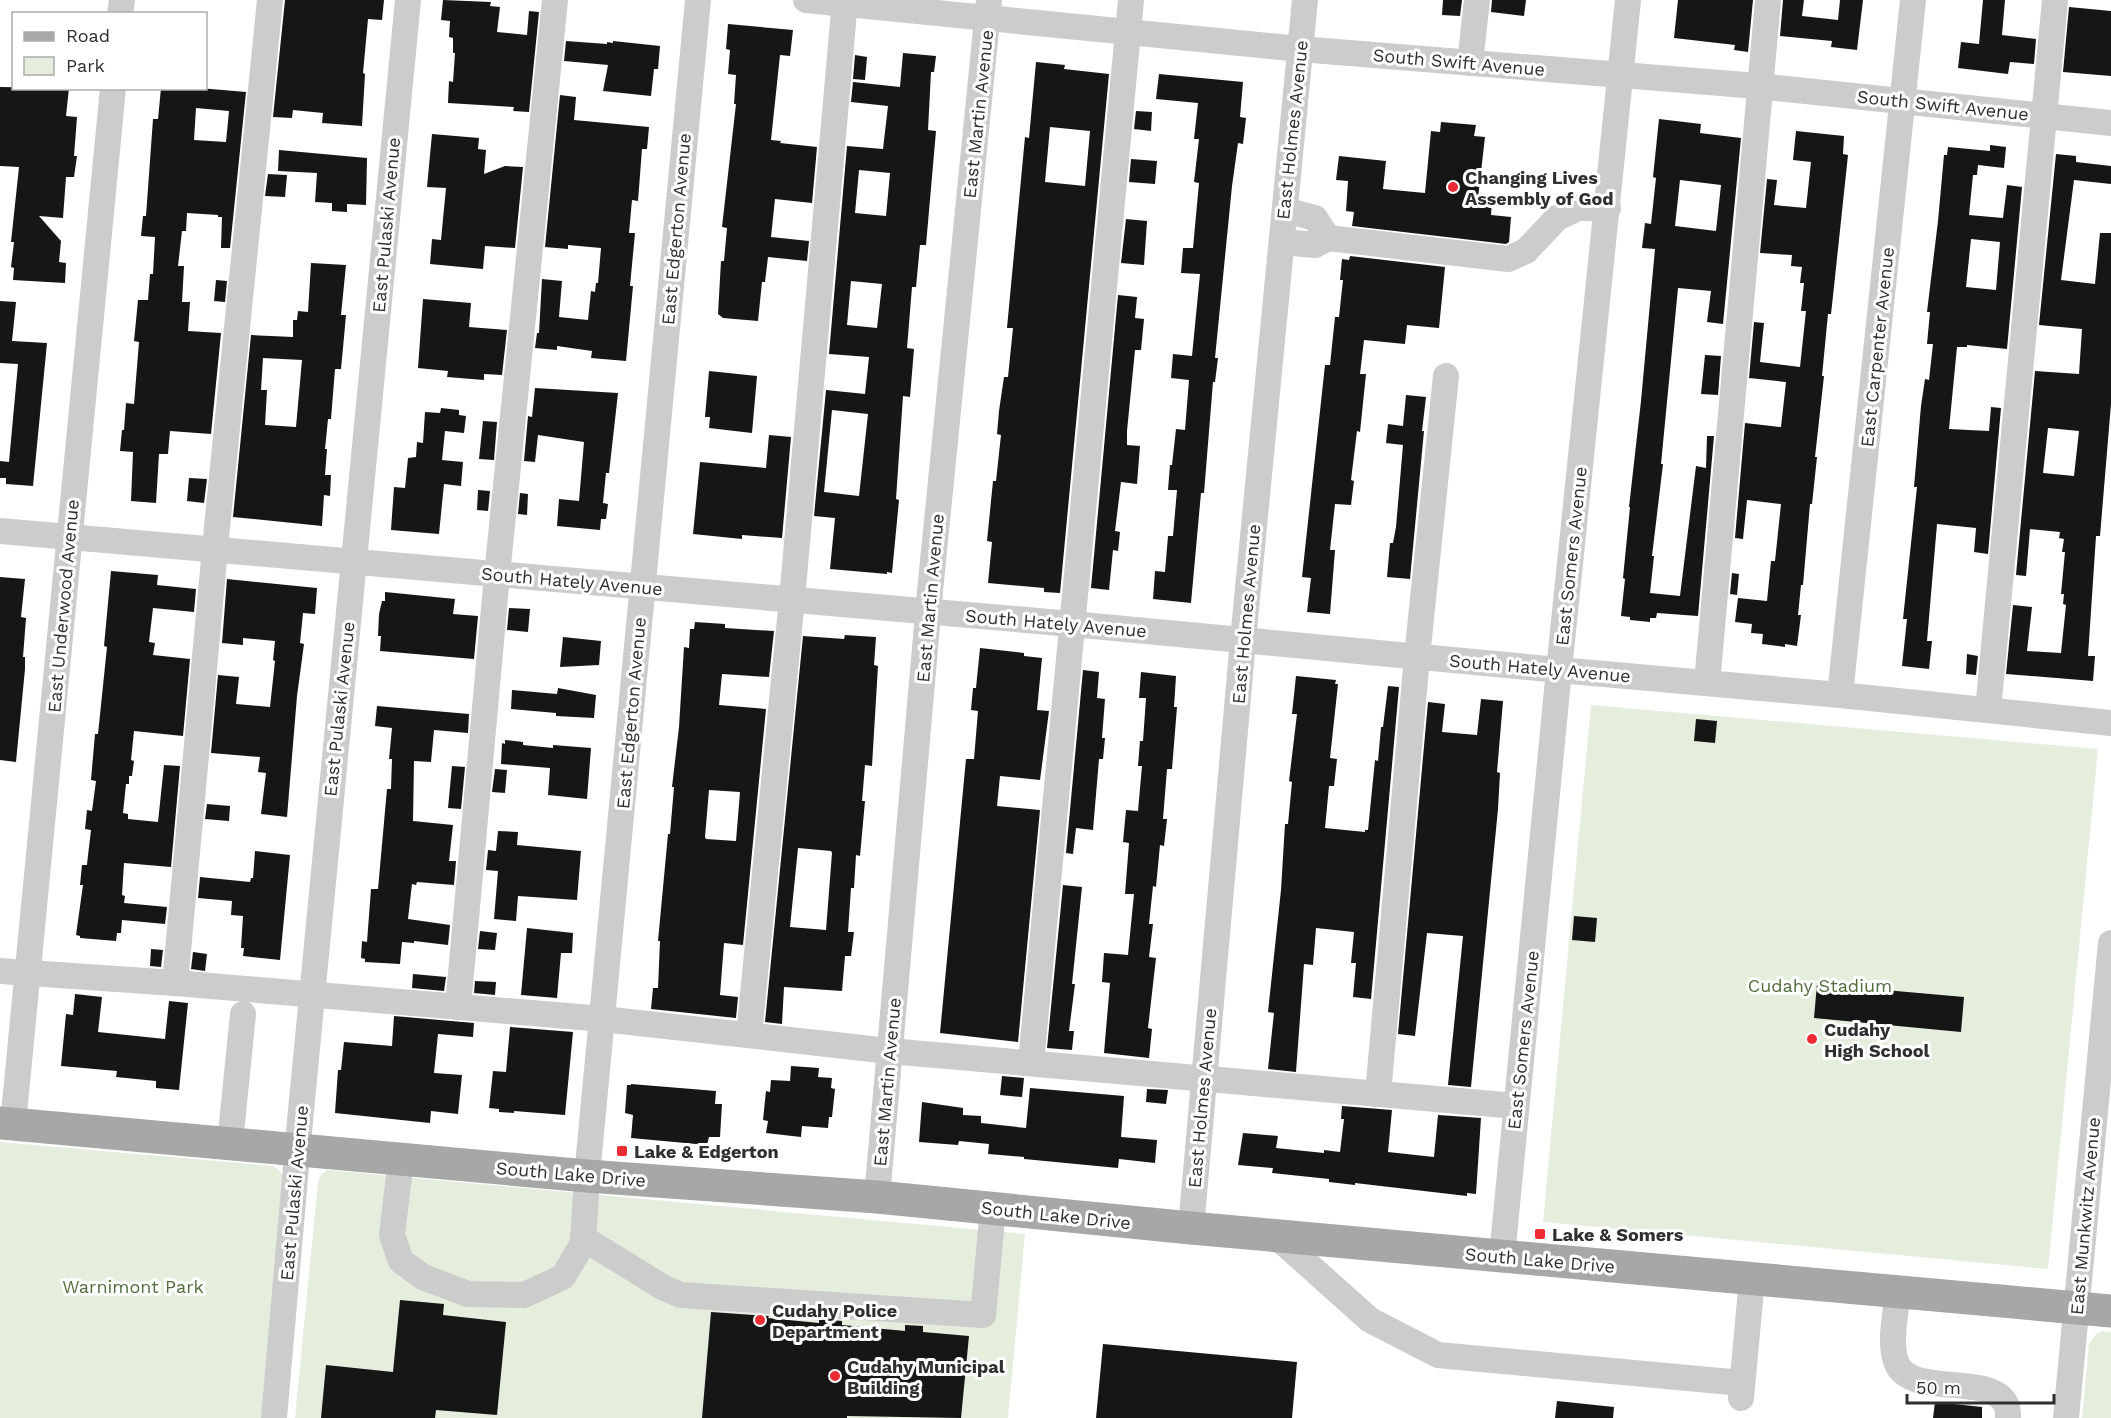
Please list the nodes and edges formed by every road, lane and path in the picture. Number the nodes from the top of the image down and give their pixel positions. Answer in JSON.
{"nodes":[{"id":1,"x":270,"y":0,"type":"edge"},
{"id":2,"x":408,"y":0,"type":"edge"},
{"id":3,"x":555,"y":0,"type":"edge"},
{"id":4,"x":698,"y":0,"type":"edge"},
{"id":5,"x":806,"y":0,"type":"edge"},
{"id":6,"x":1131,"y":0,"type":"edge"},
{"id":7,"x":1305,"y":0,"type":"edge"},
{"id":8,"x":1477,"y":0,"type":"edge"},
{"id":9,"x":1628,"y":0,"type":"edge"},
{"id":10,"x":1768,"y":0,"type":"edge"},
{"id":11,"x":1912,"y":0,"type":"edge"},
{"id":12,"x":2055,"y":0,"type":"edge"},
{"id":13,"x":845,"y":2,"type":"edge"},
{"id":14,"x":989,"y":9,"type":"edge"},
{"id":15,"x":1127,"y":33,"type":"junction"},
{"id":16,"x":1300,"y":49,"type":"junction"},
{"id":17,"x":1470,"y":63,"type":"junction"},
{"id":18,"x":1622,"y":75,"type":"junction"},
{"id":19,"x":1758,"y":86,"type":"junction"},
{"id":20,"x":113,"y":90,"type":"edge"},
{"id":21,"x":1903,"y":101,"type":"junction"},
{"id":22,"x":2043,"y":116,"type":"junction"},
{"id":23,"x":2111,"y":123,"type":"edge"},
{"id":24,"x":1608,"y":208,"type":"junction"},
{"id":25,"x":1285,"y":210,"type":"junction"},
{"id":26,"x":1328,"y":238,"type":"junction"},
{"id":27,"x":1282,"y":242,"type":"junction"},
{"id":28,"x":1446,"y":376,"type":"dead end"},
{"id":29,"x":0,"y":531,"type":"edge"},
{"id":30,"x":70,"y":538,"type":"junction"},
{"id":31,"x":215,"y":550,"type":"junction"},
{"id":32,"x":354,"y":562,"type":"junction"},
{"id":33,"x":497,"y":575,"type":"junction"},
{"id":34,"x":642,"y":586,"type":"junction"},
{"id":35,"x":792,"y":599,"type":"junction"},
{"id":36,"x":928,"y":612,"type":"junction"},
{"id":37,"x":1072,"y":624,"type":"junction"},
{"id":38,"x":1243,"y":640,"type":"junction"},
{"id":39,"x":1417,"y":657,"type":"junction"},
{"id":40,"x":1559,"y":670,"type":"junction"},
{"id":41,"x":1707,"y":683,"type":"junction"},
{"id":42,"x":1840,"y":695,"type":"junction"},
{"id":43,"x":1988,"y":710,"type":"junction"},
{"id":44,"x":2111,"y":723,"type":"edge"},
{"id":45,"x":2111,"y":943,"type":"edge"},
{"id":46,"x":0,"y":971,"type":"edge"},
{"id":47,"x":28,"y":974,"type":"junction"},
{"id":48,"x":175,"y":983,"type":"junction"},
{"id":49,"x":312,"y":995,"type":"junction"},
{"id":50,"x":458,"y":1007,"type":"junction"},
{"id":51,"x":243,"y":1014,"type":"dead end"},
{"id":52,"x":603,"y":1019,"type":"junction"},
{"id":53,"x":749,"y":1035,"type":"junction"},
{"id":54,"x":889,"y":1051,"type":"junction"},
{"id":55,"x":1031,"y":1064,"type":"junction"},
{"id":56,"x":1204,"y":1079,"type":"junction"},
{"id":57,"x":1378,"y":1094,"type":"junction"},
{"id":58,"x":1516,"y":1106,"type":"junction"},
{"id":59,"x":7,"y":1124,"type":"edge"},
{"id":60,"x":230,"y":1143,"type":"junction"},
{"id":61,"x":297,"y":1149,"type":"junction"},
{"id":62,"x":2101,"y":1156,"type":"edge"},
{"id":63,"x":400,"y":1159,"type":"junction"},
{"id":64,"x":587,"y":1176,"type":"junction"},
{"id":65,"x":877,"y":1197,"type":"junction"},
{"id":66,"x":993,"y":1209,"type":"junction"},
{"id":67,"x":1191,"y":1228,"type":"junction"},
{"id":68,"x":1276,"y":1236,"type":"junction"},
{"id":69,"x":583,"y":1238,"type":"junction"},
{"id":70,"x":1502,"y":1256,"type":"junction"},
{"id":71,"x":1752,"y":1279,"type":"junction"},
{"id":72,"x":1898,"y":1292,"type":"junction"},
{"id":73,"x":2076,"y":1307,"type":"junction"},
{"id":74,"x":2111,"y":1311,"type":"edge"},
{"id":75,"x":274,"y":1418,"type":"edge"},
{"id":76,"x":2008,"y":1418,"type":"edge"},
{"id":77,"x":2066,"y":1418,"type":"edge"}],
"edges":[{"from":1,"to":31,"type":"street"},
{"from":2,"to":32,"type":"street","name":"East Pulaski Avenue"},
{"from":3,"to":33,"type":"street"},
{"from":4,"to":34,"type":"street","name":"East Edgerton Avenue"},
{"from":5,"to":13,"type":"street","name":"South Swift Avenue"},
{"from":6,"to":15,"type":"street"},
{"from":7,"to":16,"type":"street","name":"East Holmes Avenue"},
{"from":8,"to":17,"type":"street"},
{"from":9,"to":18,"type":"street","name":"East Somers Avenue"},
{"from":10,"to":19,"type":"street"},
{"from":11,"to":21,"type":"street","name":"East Carpenter Avenue"},
{"from":12,"to":22,"type":"street"},
{"from":13,"to":14,"type":"street","name":"South Swift Avenue"},
{"from":13,"to":35,"type":"street"},
{"from":14,"to":15,"type":"street","name":"South Swift Avenue"},
{"from":14,"to":36,"type":"street","name":"East Martin Avenue"},
{"from":15,"to":16,"type":"street","name":"South Swift Avenue"},
{"from":15,"to":37,"type":"street"},
{"from":16,"to":17,"type":"street","name":"South Swift Avenue"},
{"from":16,"to":25,"type":"street","name":"East Holmes Avenue"},
{"from":17,"to":18,"type":"street","name":"South Swift Avenue"},
{"from":18,"to":19,"type":"street","name":"South Swift Avenue"},
{"from":18,"to":24,"type":"street","name":"East Somers Avenue"},
{"from":19,"to":21,"type":"street","name":"South Swift Avenue"},
{"from":19,"to":41,"type":"street"},
{"from":20,"to":30,"type":"street","name":"East Underwood Avenue"},
{"from":21,"to":22,"type":"street","name":"South Swift Avenue"},
{"from":21,"to":42,"type":"street","name":"East Carpenter Avenue"},
{"from":22,"to":23,"type":"street","name":"South Swift Avenue"},
{"from":22,"to":43,"type":"street"},
{"from":24,"to":26,"type":"street"},
{"from":24,"to":40,"type":"street","name":"East Somers Avenue"},
{"from":25,"to":26,"type":"street"},
{"from":25,"to":27,"type":"street","name":"East Holmes Avenue"},
{"from":26,"to":27,"type":"street"},
{"from":27,"to":38,"type":"street","name":"East Holmes Avenue"},
{"from":28,"to":39,"type":"street"},
{"from":29,"to":30,"type":"street","name":"South Hately Avenue"},
{"from":30,"to":31,"type":"street","name":"South Hately Avenue"},
{"from":30,"to":47,"type":"street","name":"East Underwood Avenue"},
{"from":31,"to":32,"type":"street","name":"South Hately Avenue"},
{"from":31,"to":48,"type":"street"},
{"from":32,"to":33,"type":"street","name":"South Hately Avenue"},
{"from":32,"to":49,"type":"street","name":"East Pulaski Avenue"},
{"from":33,"to":34,"type":"street","name":"South Hately Avenue"},
{"from":33,"to":50,"type":"street"},
{"from":34,"to":35,"type":"street","name":"South Hately Avenue"},
{"from":34,"to":52,"type":"street","name":"East Edgerton Avenue"},
{"from":35,"to":36,"type":"street","name":"South Hately Avenue"},
{"from":35,"to":53,"type":"street"},
{"from":36,"to":37,"type":"street","name":"South Hately Avenue"},
{"from":36,"to":54,"type":"street","name":"East Martin Avenue"},
{"from":37,"to":38,"type":"street","name":"South Hately Avenue"},
{"from":37,"to":55,"type":"street"},
{"from":38,"to":39,"type":"street","name":"South Hately Avenue"},
{"from":38,"to":56,"type":"street","name":"East Holmes Avenue"},
{"from":39,"to":40,"type":"street","name":"South Hately Avenue"},
{"from":39,"to":57,"type":"street"},
{"from":40,"to":41,"type":"street","name":"South Hately Avenue"},
{"from":40,"to":58,"type":"street","name":"East Somers Avenue"},
{"from":41,"to":42,"type":"street","name":"South Hately Avenue"},
{"from":42,"to":43,"type":"street","name":"South Hately Avenue"},
{"from":43,"to":44,"type":"street","name":"South Hately Avenue"},
{"from":45,"to":62,"type":"street","name":"East Munkwitz Avenue"},
{"from":46,"to":47,"type":"street"},
{"from":47,"to":48,"type":"street"},
{"from":47,"to":59,"type":"street","name":"East Underwood Avenue"},
{"from":48,"to":49,"type":"street"},
{"from":49,"to":50,"type":"street"},
{"from":49,"to":61,"type":"street","name":"East Pulaski Avenue"},
{"from":50,"to":52,"type":"street"},
{"from":51,"to":60,"type":"street"},
{"from":52,"to":53,"type":"street"},
{"from":52,"to":64,"type":"street","name":"East Edgerton Avenue"},
{"from":53,"to":54,"type":"street"},
{"from":54,"to":55,"type":"street"},
{"from":54,"to":65,"type":"street","name":"East Martin Avenue"},
{"from":55,"to":56,"type":"street"},
{"from":56,"to":57,"type":"street"},
{"from":56,"to":67,"type":"street","name":"East Holmes Avenue"},
{"from":57,"to":58,"type":"street"},
{"from":58,"to":70,"type":"street","name":"East Somers Avenue"},
{"from":59,"to":60,"type":"main road","name":"South Lake Drive"},
{"from":60,"to":61,"type":"main road","name":"South Lake Drive"},
{"from":61,"to":63,"type":"main road","name":"South Lake Drive"},
{"from":61,"to":75,"type":"street","name":"East Pulaski Avenue"},
{"from":62,"to":73,"type":"street","name":"East Munkwitz Avenue"},
{"from":63,"to":64,"type":"main road","name":"South Lake Drive"},
{"from":63,"to":69,"type":"street"},
{"from":64,"to":65,"type":"main road","name":"South Lake Drive"},
{"from":64,"to":69,"type":"street","name":"East Edgerton Avenue"},
{"from":65,"to":66,"type":"main road","name":"South Lake Drive"},
{"from":66,"to":67,"type":"main road","name":"South Lake Drive"},
{"from":66,"to":69,"type":"street"},
{"from":67,"to":68,"type":"main road","name":"South Lake Drive"},
{"from":68,"to":70,"type":"main road","name":"South Lake Drive"},
{"from":68,"to":71,"type":"street"},
{"from":70,"to":71,"type":"main road","name":"South Lake Drive"},
{"from":71,"to":72,"type":"main road","name":"South Lake Drive"},
{"from":72,"to":73,"type":"main road","name":"South Lake Drive"},
{"from":72,"to":76,"type":"street"},
{"from":73,"to":74,"type":"main road","name":"South Lake Drive"},
{"from":73,"to":77,"type":"street","name":"East Munkwitz Avenue"}]}
